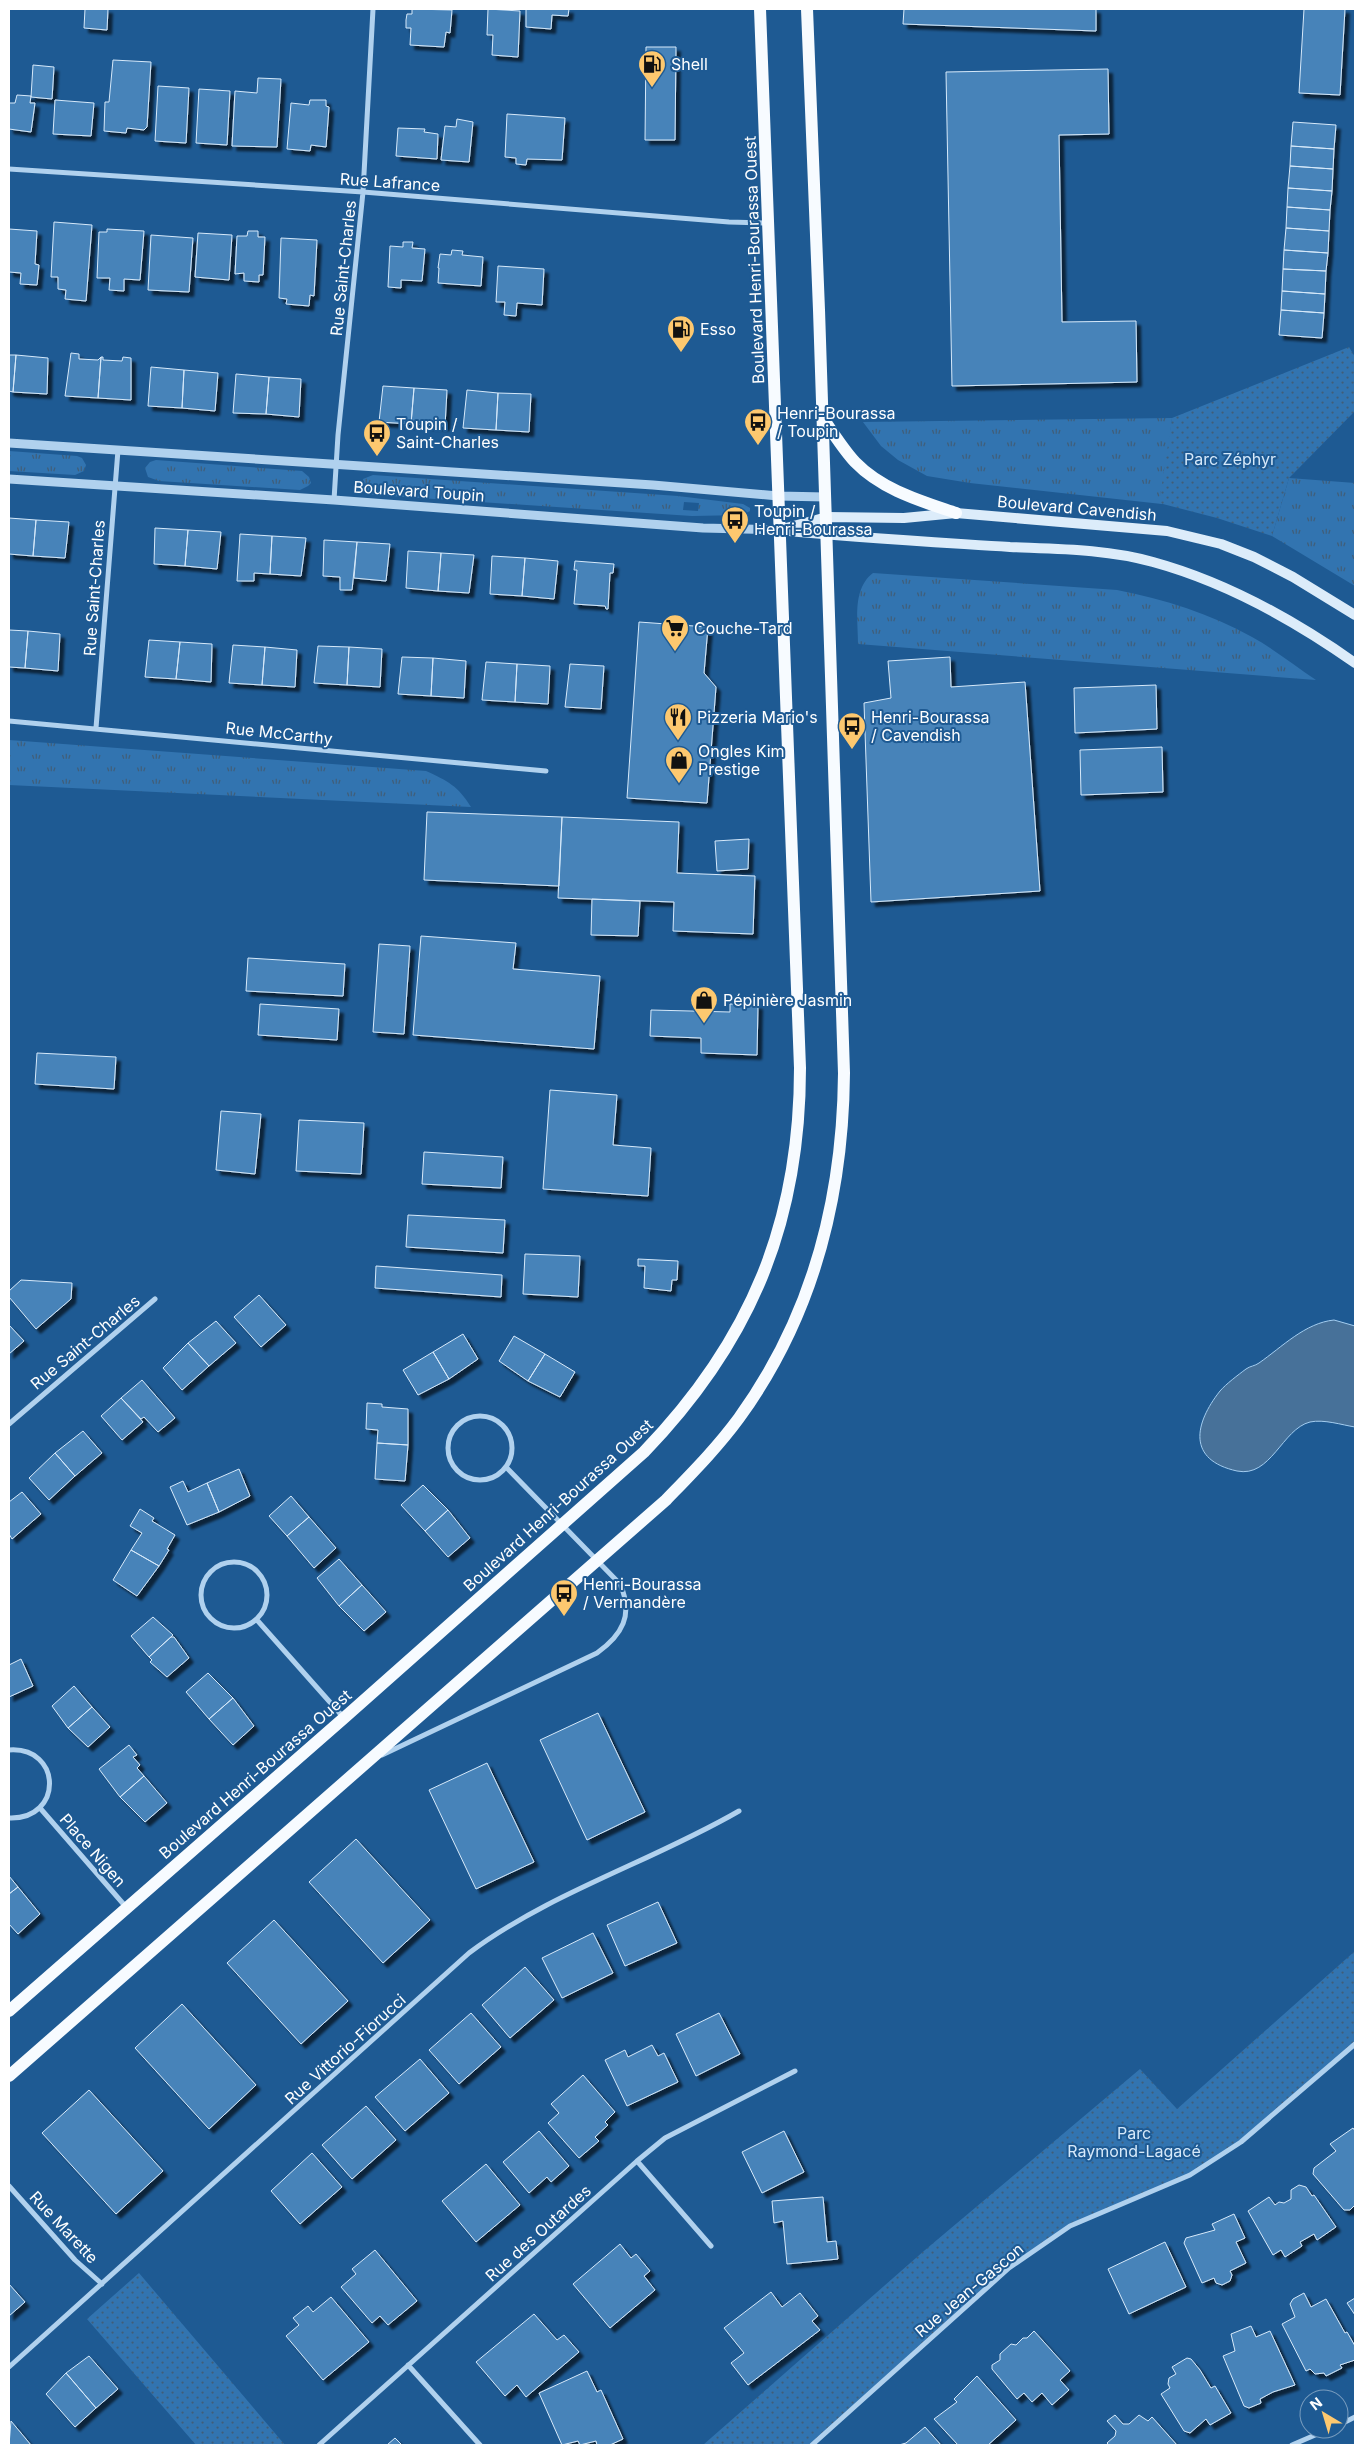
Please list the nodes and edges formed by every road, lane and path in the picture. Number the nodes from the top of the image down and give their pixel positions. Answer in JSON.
{"nodes":[{"id":1,"x":373,"y":9,"type":"edge"},
{"id":2,"x":760,"y":9,"type":"edge"},
{"id":3,"x":807,"y":9,"type":"edge"},
{"id":4,"x":9,"y":170,"type":"edge"},
{"id":5,"x":363,"y":192,"type":"junction"},
{"id":6,"x":768,"y":223,"type":"junction"},
{"id":7,"x":823,"y":418,"type":"junction"},
{"id":8,"x":9,"y":443,"type":"edge"},
{"id":9,"x":118,"y":450,"type":"junction"},
{"id":10,"x":336,"y":465,"type":"junction"},
{"id":11,"x":9,"y":479,"type":"edge"},
{"id":12,"x":115,"y":486,"type":"junction"},
{"id":13,"x":778,"y":496,"type":"junction"},
{"id":14,"x":826,"y":497,"type":"junction"},
{"id":15,"x":334,"y":500,"type":"junction"},
{"id":16,"x":956,"y":513,"type":"junction"},
{"id":17,"x":827,"y":517,"type":"junction"},
{"id":18,"x":780,"y":530,"type":"junction"},
{"id":19,"x":826,"y":535,"type":"junction"},
{"id":20,"x":1355,"y":614,"type":"edge"},
{"id":21,"x":1355,"y":663,"type":"edge"},
{"id":22,"x":9,"y":721,"type":"edge"},
{"id":23,"x":96,"y":728,"type":"junction"},
{"id":24,"x":546,"y":771,"type":"dead end"},
{"id":25,"x":155,"y":1299,"type":"dead end"},
{"id":26,"x":9,"y":1424,"type":"edge"},
{"id":27,"x":506,"y":1467,"type":"junction"},
{"id":28,"x":562,"y":1526,"type":"junction"},
{"id":29,"x":598,"y":1561,"type":"junction"},
{"id":30,"x":257,"y":1620,"type":"junction"},
{"id":31,"x":344,"y":1718,"type":"junction"},
{"id":32,"x":9,"y":1750,"type":"edge"},
{"id":33,"x":367,"y":1762,"type":"junction"},
{"id":34,"x":40,"y":1808,"type":"junction"},
{"id":35,"x":739,"y":1811,"type":"dead end"},
{"id":36,"x":9,"y":1818,"type":"edge"},
{"id":37,"x":126,"y":1908,"type":"junction"},
{"id":38,"x":9,"y":2011,"type":"edge"},
{"id":39,"x":1355,"y":2044,"type":"edge"},
{"id":40,"x":795,"y":2071,"type":"dead end"},
{"id":41,"x":9,"y":2076,"type":"edge"},
{"id":42,"x":637,"y":2160,"type":"junction"},
{"id":43,"x":9,"y":2186,"type":"edge"},
{"id":44,"x":711,"y":2246,"type":"dead end"},
{"id":45,"x":102,"y":2284,"type":"junction"},
{"id":46,"x":408,"y":2365,"type":"junction"},
{"id":47,"x":9,"y":2367,"type":"edge"},
{"id":48,"x":1306,"y":2439,"type":"edge"},
{"id":49,"x":319,"y":2445,"type":"edge"},
{"id":50,"x":480,"y":2445,"type":"edge"},
{"id":51,"x":812,"y":2445,"type":"edge"},
{"id":52,"x":1292,"y":2445,"type":"edge"}],
"edges":[{"from":1,"to":5,"type":"street","name":"Rue Saint-Charles"},
{"from":2,"to":6,"type":"main road","name":"Boulevard Henri-Bourassa Ouest"},
{"from":3,"to":7,"type":"main road"},
{"from":4,"to":5,"type":"street","name":"Rue Lafrance"},
{"from":5,"to":6,"type":"street","name":"Rue Lafrance"},
{"from":5,"to":10,"type":"street","name":"Rue Saint-Charles"},
{"from":6,"to":13,"type":"main road","name":"Boulevard Henri-Bourassa Ouest"},
{"from":7,"to":14,"type":"main road"},
{"from":7,"to":16,"type":"main road"},
{"from":8,"to":9,"type":"street","name":"Boulevard Toupin"},
{"from":9,"to":10,"type":"street","name":"Boulevard Toupin"},
{"from":9,"to":12,"type":"street","name":"Rue Saint-Charles"},
{"from":10,"to":13,"type":"street","name":"Boulevard Toupin"},
{"from":10,"to":15,"type":"street","name":"Rue Saint-Charles"},
{"from":11,"to":12,"type":"street","name":"Boulevard Toupin"},
{"from":12,"to":15,"type":"street","name":"Boulevard Toupin"},
{"from":12,"to":23,"type":"street","name":"Rue Saint-Charles"},
{"from":13,"to":14,"type":"street","name":"Boulevard Toupin"},
{"from":13,"to":18,"type":"main road","name":"Boulevard Henri-Bourassa Ouest"},
{"from":14,"to":17,"type":"main road"},
{"from":15,"to":18,"type":"street","name":"Boulevard Toupin"},
{"from":16,"to":17,"type":"main road","name":"Boulevard Cavendish"},
{"from":16,"to":20,"type":"main road","name":"Boulevard Cavendish"},
{"from":17,"to":18,"type":"main road","name":"Boulevard Cavendish"},
{"from":17,"to":19,"type":"main road"},
{"from":18,"to":19,"type":"main road","name":"Boulevard Toupin"},
{"from":18,"to":28,"type":"main road","name":"Boulevard Henri-Bourassa Ouest"},
{"from":19,"to":21,"type":"main road"},
{"from":19,"to":29,"type":"main road"},
{"from":22,"to":23,"type":"street","name":"Rue McCarthy"},
{"from":23,"to":24,"type":"street","name":"Rue McCarthy"},
{"from":25,"to":26,"type":"street","name":"Rue Saint-Charles"},
{"from":27,"to":27,"type":"street"},
{"from":27,"to":28,"type":"street"},
{"from":28,"to":29,"type":"street"},
{"from":28,"to":31,"type":"main road","name":"Boulevard Henri-Bourassa Ouest"},
{"from":29,"to":33,"type":"main road"},
{"from":29,"to":33,"type":"street"},
{"from":30,"to":30,"type":"street"},
{"from":30,"to":31,"type":"street"},
{"from":31,"to":37,"type":"main road","name":"Boulevard Henri-Bourassa Ouest"},
{"from":32,"to":34,"type":"street","name":"Place Nigen"},
{"from":33,"to":41,"type":"main road"},
{"from":34,"to":36,"type":"street","name":"Place Nigen"},
{"from":34,"to":37,"type":"street","name":"Place Nigen"},
{"from":35,"to":45,"type":"street","name":"Rue Vittorio-Fiorucci"},
{"from":37,"to":38,"type":"main road","name":"Boulevard Henri-Bourassa Ouest"},
{"from":39,"to":51,"type":"street","name":"Rue Jean-Gascon"},
{"from":40,"to":42,"type":"street","name":"Rue des Outardes"},
{"from":42,"to":44,"type":"street"},
{"from":42,"to":46,"type":"street","name":"Rue des Outardes"},
{"from":43,"to":45,"type":"street","name":"Rue Marette"},
{"from":45,"to":47,"type":"street","name":"Rue Vittorio-Fiorucci"},
{"from":46,"to":49,"type":"street","name":"Rue des Outardes"},
{"from":46,"to":50,"type":"street"},
{"from":48,"to":52,"type":"street"}]}
